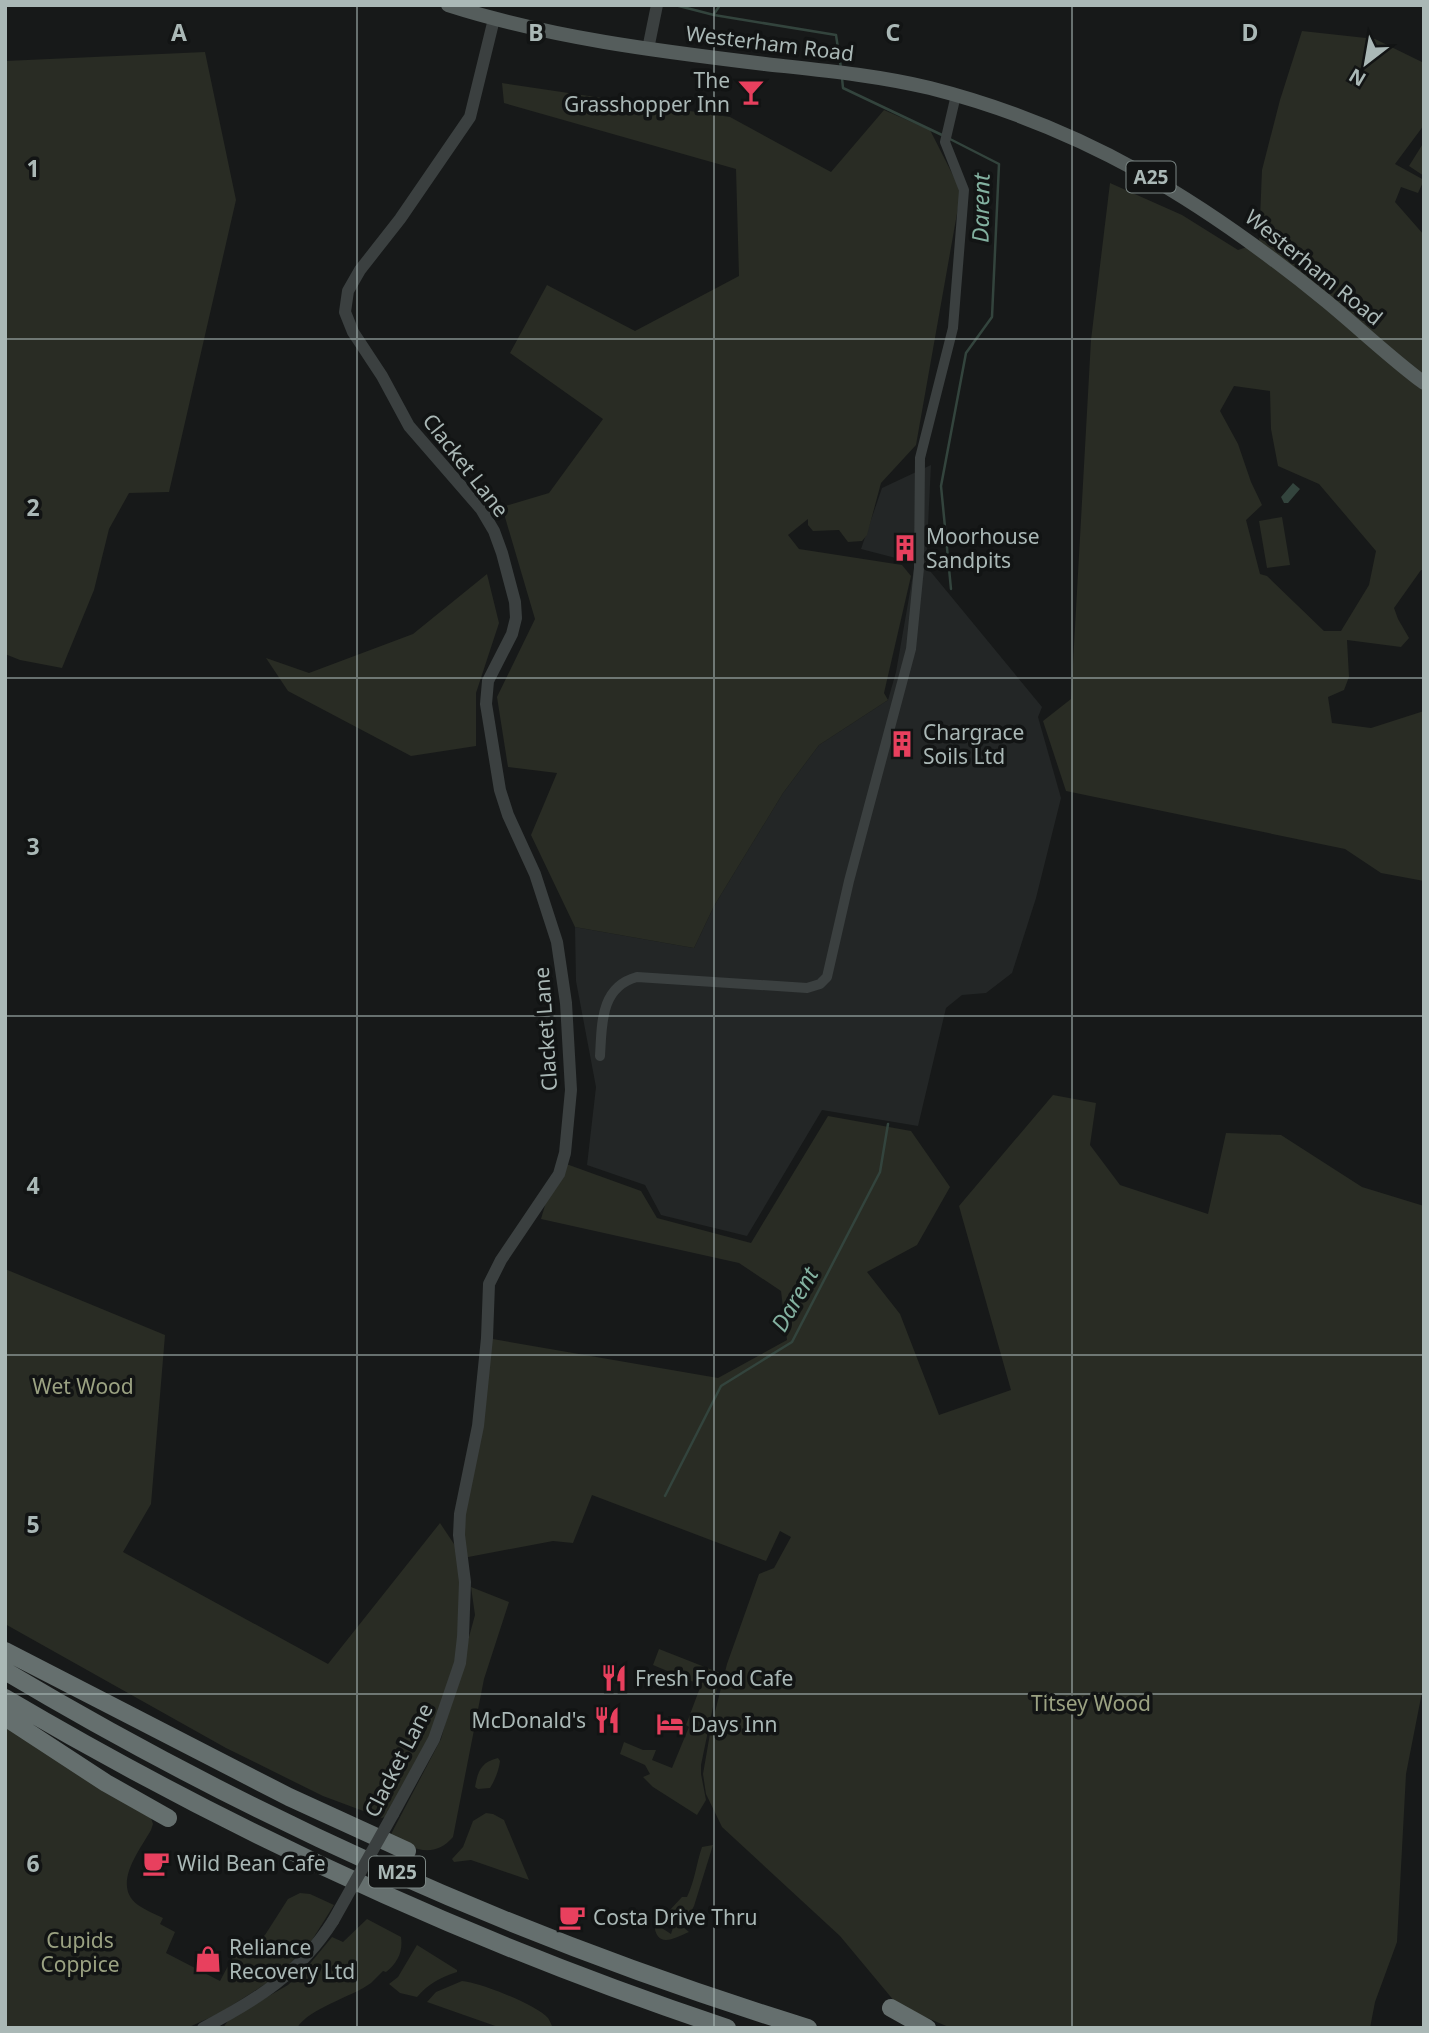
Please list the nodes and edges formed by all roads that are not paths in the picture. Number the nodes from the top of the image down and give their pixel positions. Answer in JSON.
{"nodes":[{"id":1,"x":448,"y":5,"type":"edge"},
{"id":2,"x":657,"y":5,"type":"edge"},
{"id":3,"x":494,"y":19,"type":"junction"},
{"id":4,"x":648,"y":49,"type":"junction"},
{"id":5,"x":956,"y":96,"type":"junction"},
{"id":6,"x":1424,"y":383,"type":"edge"},
{"id":7,"x":600,"y":1056,"type":"dead end"},
{"id":8,"x":5,"y":1651,"type":"edge"},
{"id":9,"x":5,"y":1671,"type":"edge"},
{"id":10,"x":5,"y":1698,"type":"edge"},
{"id":11,"x":5,"y":1717,"type":"edge"},
{"id":12,"x":168,"y":1818,"type":"dead end"},
{"id":13,"x":407,"y":1851,"type":"dead end"},
{"id":14,"x":891,"y":2008,"type":"dead end"},
{"id":15,"x":204,"y":2028,"type":"edge"},
{"id":16,"x":727,"y":2028,"type":"edge"},
{"id":17,"x":808,"y":2028,"type":"edge"},
{"id":18,"x":927,"y":2028,"type":"edge"}],
"edges":[{"from":1,"to":3,"type":"main road","name":"Westerham Road","number":"A25"},
{"from":2,"to":4,"type":"street"},
{"from":3,"to":4,"type":"main road","name":"Westerham Road","number":"A25"},
{"from":3,"to":15,"type":"street","name":"Clacket Lane","bridge":true},
{"from":4,"to":5,"type":"main road","name":"Westerham Road","number":"A25"},
{"from":5,"to":6,"type":"main road","name":"Westerham Road","number":"A25"},
{"from":5,"to":7,"type":"street"},
{"from":8,"to":13,"type":"highway","number":"M25"},
{"from":9,"to":17,"type":"highway","number":"M25"},
{"from":10,"to":16,"type":"highway","number":"M25"},
{"from":11,"to":12,"type":"highway"},
{"from":14,"to":18,"type":"highway"}]}
